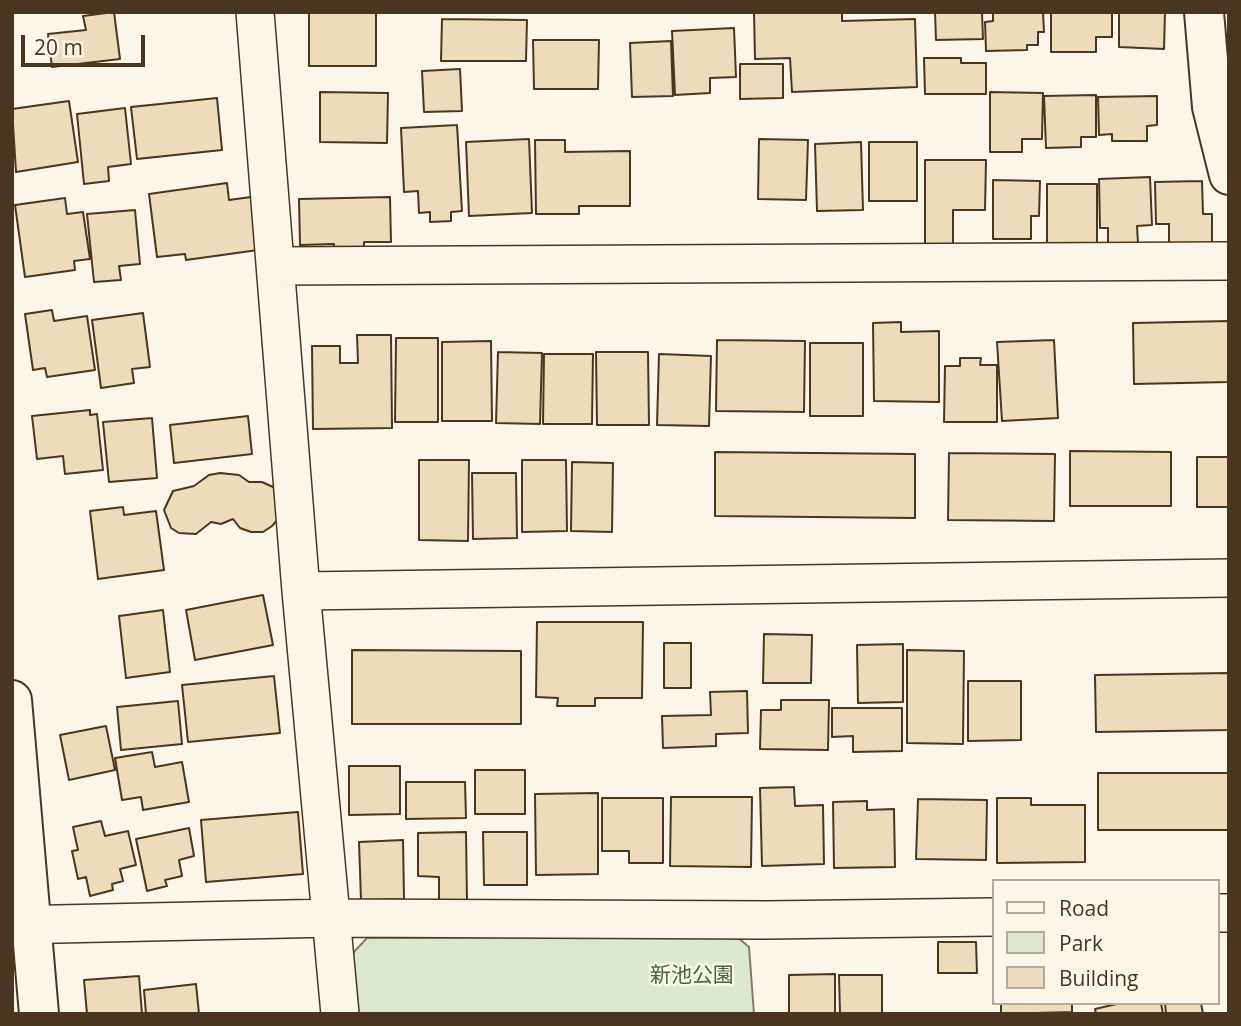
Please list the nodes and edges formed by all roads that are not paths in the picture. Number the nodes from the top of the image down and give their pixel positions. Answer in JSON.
{"nodes":[{"id":1,"x":255,"y":12,"type":"edge"},
{"id":2,"x":1204,"y":12,"type":"edge"},
{"id":3,"x":1229,"y":175,"type":"edge"},
{"id":4,"x":1229,"y":261,"type":"edge"},
{"id":5,"x":276,"y":266,"type":"junction"},
{"id":6,"x":1229,"y":578,"type":"edge"},
{"id":7,"x":301,"y":591,"type":"junction"},
{"id":8,"x":12,"y":700,"type":"edge"},
{"id":9,"x":992,"y":917,"type":"edge"},
{"id":10,"x":333,"y":918,"type":"junction"},
{"id":11,"x":22,"y":925,"type":"edge"},
{"id":12,"x":39,"y":1014,"type":"edge"},
{"id":13,"x":340,"y":1014,"type":"edge"}],
"edges":[{"from":1,"to":5,"type":"street"},
{"from":2,"to":3,"type":"street"},
{"from":4,"to":5,"type":"street"},
{"from":5,"to":7,"type":"street"},
{"from":6,"to":7,"type":"street"},
{"from":7,"to":10,"type":"street"},
{"from":8,"to":11,"type":"street"},
{"from":9,"to":10,"type":"street"},
{"from":10,"to":11,"type":"street"},
{"from":10,"to":13,"type":"street"},
{"from":11,"to":12,"type":"street"}]}
